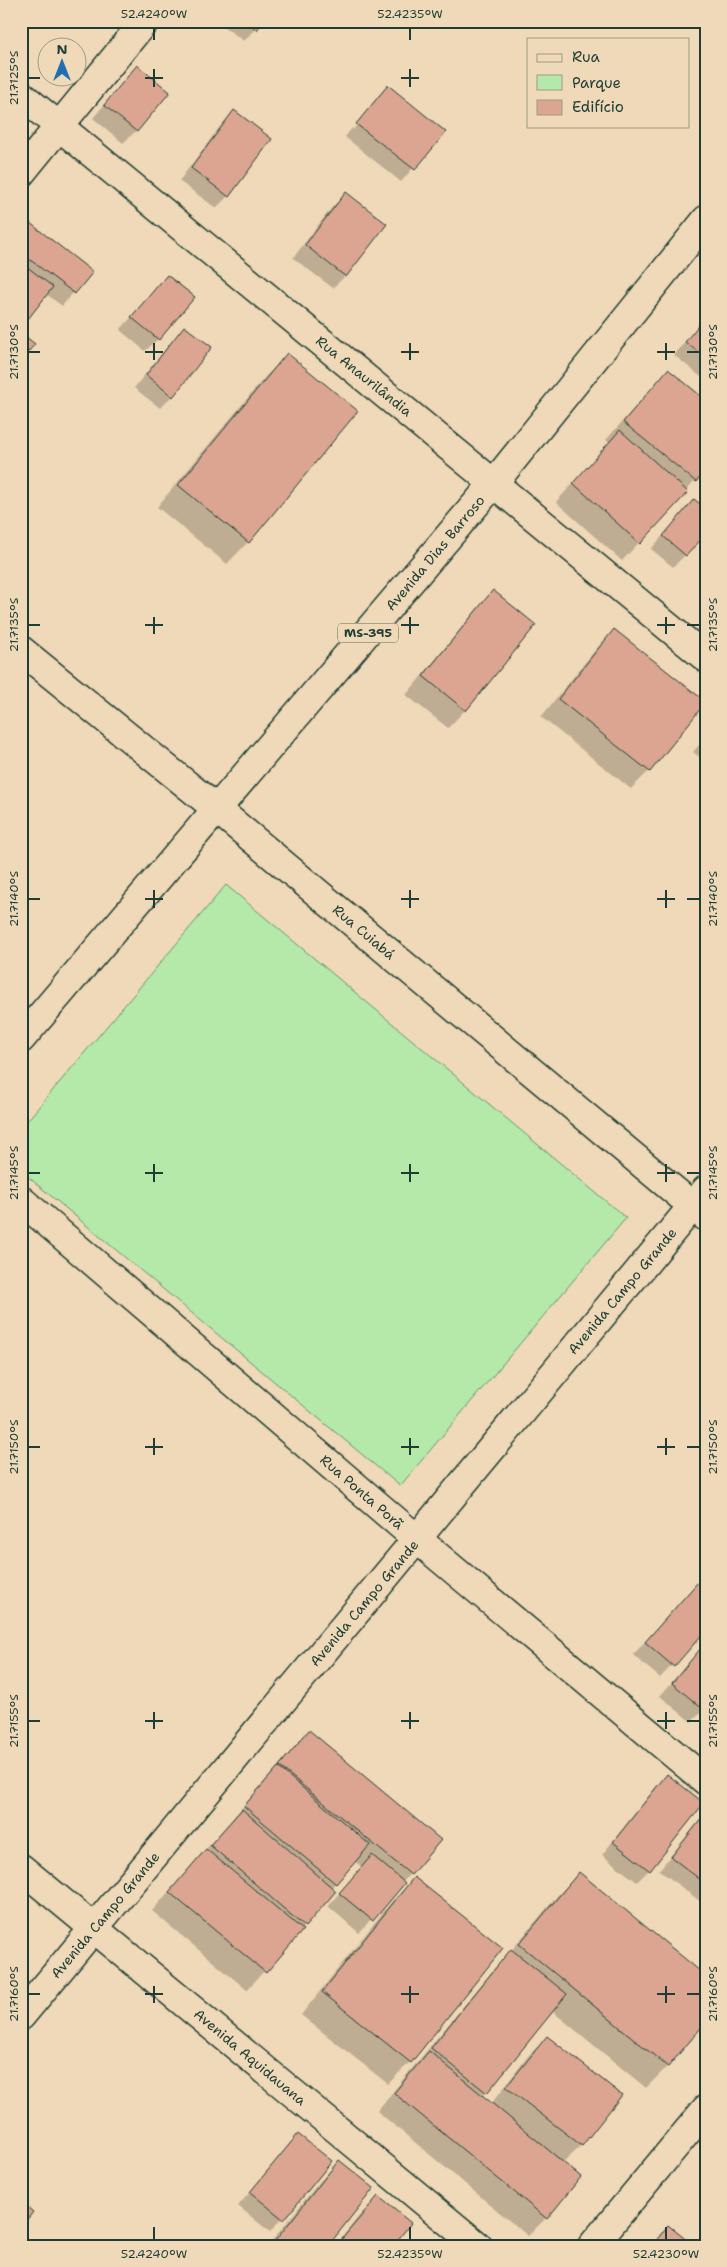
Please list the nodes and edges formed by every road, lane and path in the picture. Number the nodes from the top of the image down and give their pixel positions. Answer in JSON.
{"nodes":[{"id":1,"x":145,"y":21,"type":"edge"},
{"id":2,"x":21,"y":95,"type":"edge"},
{"id":3,"x":59,"y":127,"type":"junction"},
{"id":4,"x":21,"y":173,"type":"edge"},
{"id":5,"x":706,"y":220,"type":"edge"},
{"id":6,"x":494,"y":483,"type":"junction"},
{"id":7,"x":21,"y":650,"type":"edge"},
{"id":8,"x":706,"y":658,"type":"edge"},
{"id":9,"x":218,"y":810,"type":"junction"},
{"id":10,"x":21,"y":1039,"type":"edge"},
{"id":11,"x":21,"y":1200,"type":"edge"},
{"id":12,"x":701,"y":1204,"type":"edge"},
{"id":13,"x":417,"y":1539,"type":"junction"},
{"id":14,"x":706,"y":1781,"type":"edge"},
{"id":15,"x":21,"y":1868,"type":"edge"},
{"id":16,"x":94,"y":1929,"type":"junction"},
{"id":17,"x":21,"y":2016,"type":"edge"},
{"id":18,"x":706,"y":2109,"type":"edge"},
{"id":19,"x":478,"y":2246,"type":"edge"},
{"id":20,"x":592,"y":2246,"type":"edge"}],
"edges":[{"from":1,"to":3,"type":"street"},
{"from":2,"to":3,"type":"street","name":"Rua Anaurilândia"},
{"from":3,"to":4,"type":"street"},
{"from":3,"to":6,"type":"street","name":"Rua Anaurilândia"},
{"from":5,"to":6,"type":"street","name":"Avenida Dias Barroso","number":"MS-395"},
{"from":6,"to":8,"type":"street","name":"Rua Anaurilândia"},
{"from":6,"to":9,"type":"street","name":"Avenida Dias Barroso","number":"MS-395"},
{"from":7,"to":9,"type":"street","name":"Rua Cuiabá"},
{"from":9,"to":10,"type":"street","name":"Avenida Dias Barroso","number":"MS-395"},
{"from":9,"to":12,"type":"street","name":"Rua Cuiabá"},
{"from":11,"to":13,"type":"street","name":"Rua Ponta Porã"},
{"from":12,"to":13,"type":"street","name":"Avenida Campo Grande"},
{"from":13,"to":14,"type":"street","name":"Rua Ponta Porã"},
{"from":13,"to":16,"type":"street","name":"Avenida Campo Grande"},
{"from":15,"to":16,"type":"street","name":"Avenida Aquidauana"},
{"from":16,"to":17,"type":"street","name":"Avenida Campo Grande"},
{"from":16,"to":19,"type":"street","name":"Avenida Aquidauana"},
{"from":18,"to":20,"type":"street"}]}
